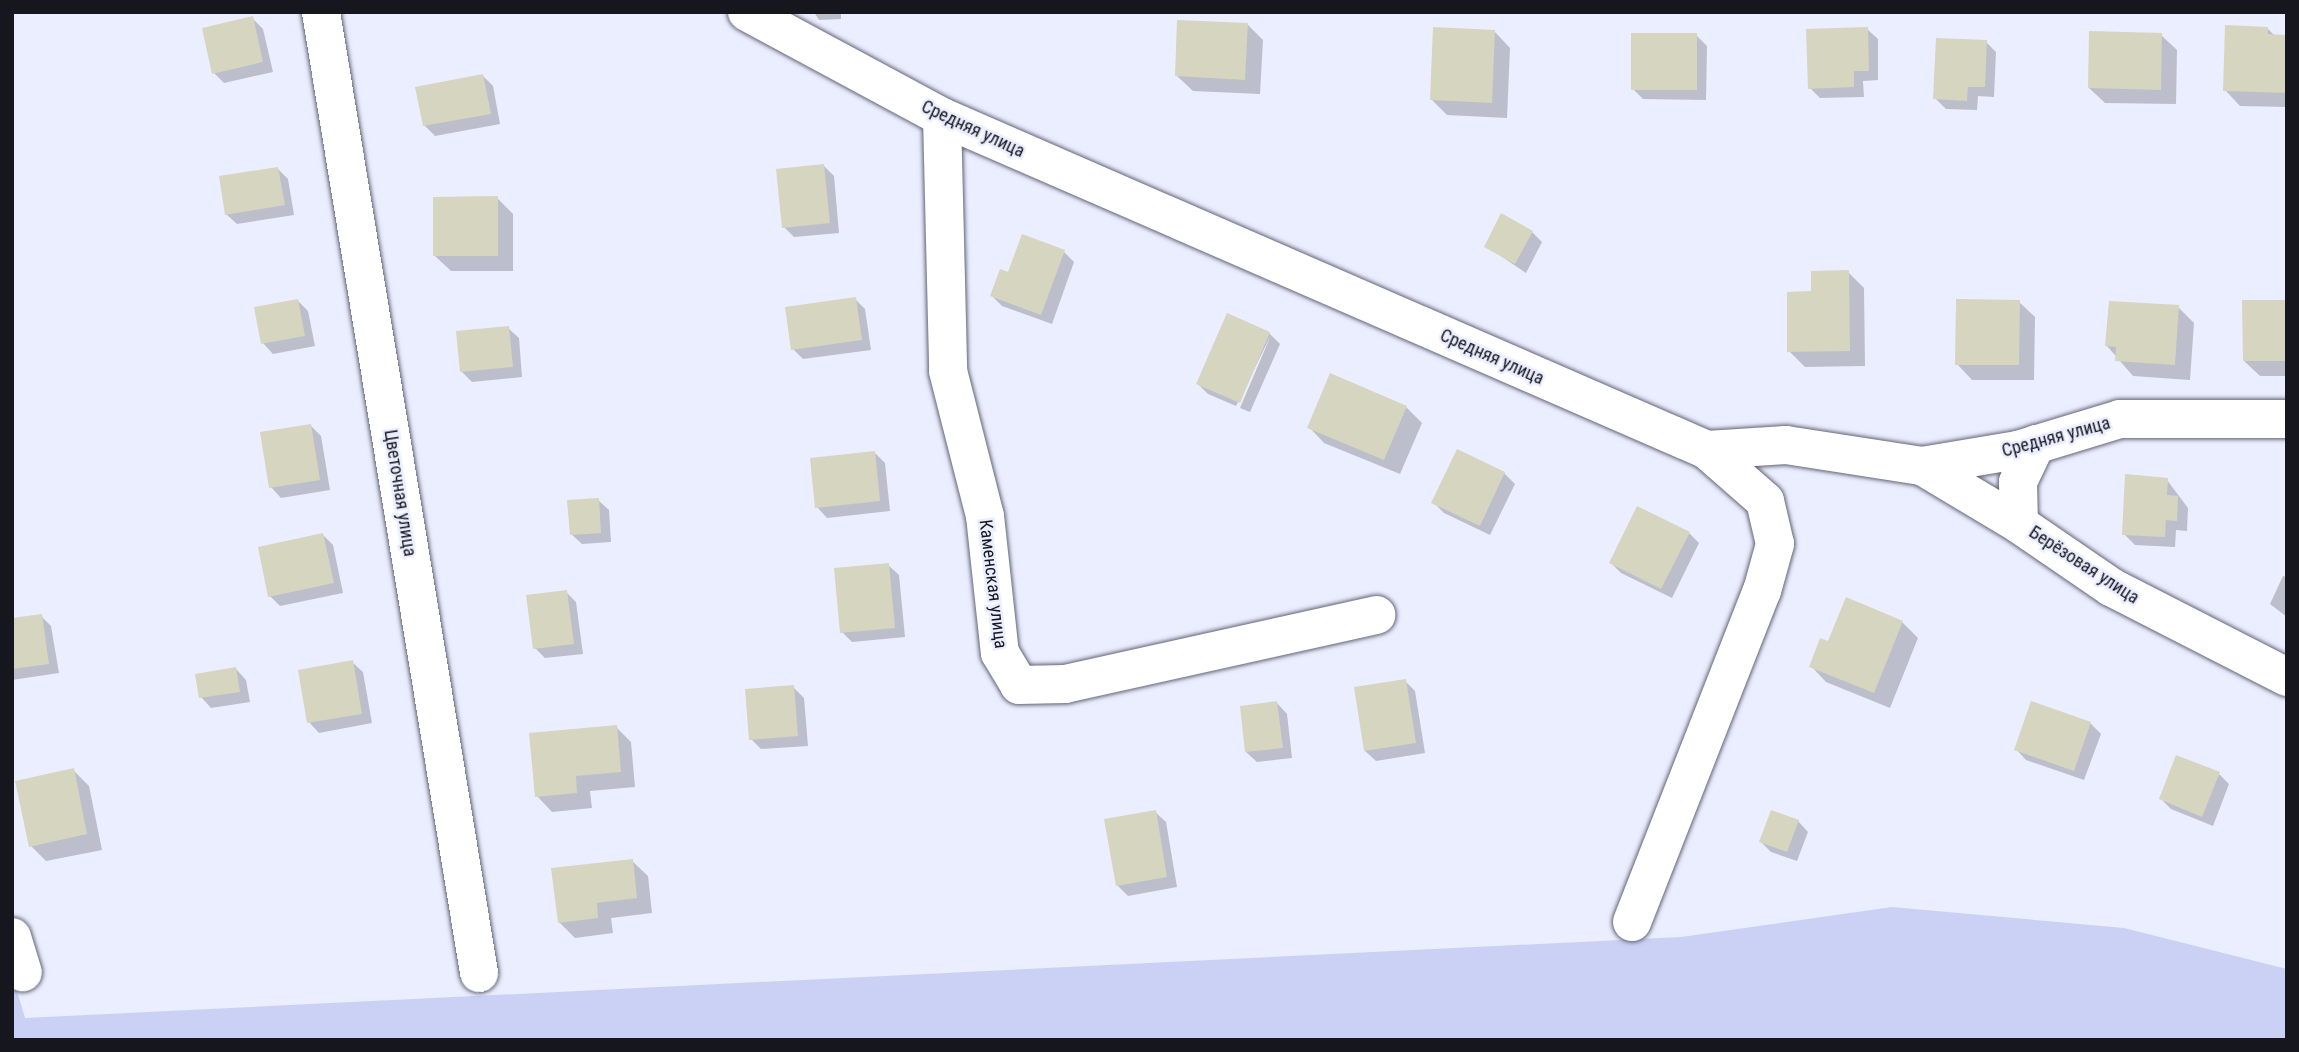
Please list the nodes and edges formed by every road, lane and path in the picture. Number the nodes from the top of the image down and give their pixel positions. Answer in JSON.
{"nodes":[{"id":1,"x":321,"y":12,"type":"edge"},
{"id":2,"x":747,"y":12,"type":"edge"},
{"id":3,"x":943,"y":117,"type":"junction"},
{"id":4,"x":2287,"y":419,"type":"edge"},
{"id":5,"x":2036,"y":444,"type":"junction"},
{"id":6,"x":1707,"y":450,"type":"junction"},
{"id":7,"x":1922,"y":466,"type":"junction"},
{"id":8,"x":2019,"y":524,"type":"junction"},
{"id":9,"x":1376,"y":615,"type":"dead end"},
{"id":10,"x":2287,"y":677,"type":"edge"},
{"id":11,"x":1632,"y":922,"type":"dead end"},
{"id":12,"x":479,"y":973,"type":"dead end"}],
"edges":[{"from":1,"to":12,"type":"street","name":"Цветочная улица"},
{"from":2,"to":3,"type":"street","name":"Средняя улица"},
{"from":3,"to":6,"type":"street","name":"Средняя улица"},
{"from":3,"to":9,"type":"street","name":"Каменская улица"},
{"from":4,"to":5,"type":"street","name":"Средняя улица"},
{"from":5,"to":7,"type":"street","name":"Средняя улица"},
{"from":5,"to":8,"type":"street"},
{"from":6,"to":7,"type":"street","name":"Средняя улица"},
{"from":6,"to":11,"type":"street"},
{"from":7,"to":8,"type":"street","name":"Берёзовая улица"},
{"from":8,"to":10,"type":"street","name":"Берёзовая улица"}]}
